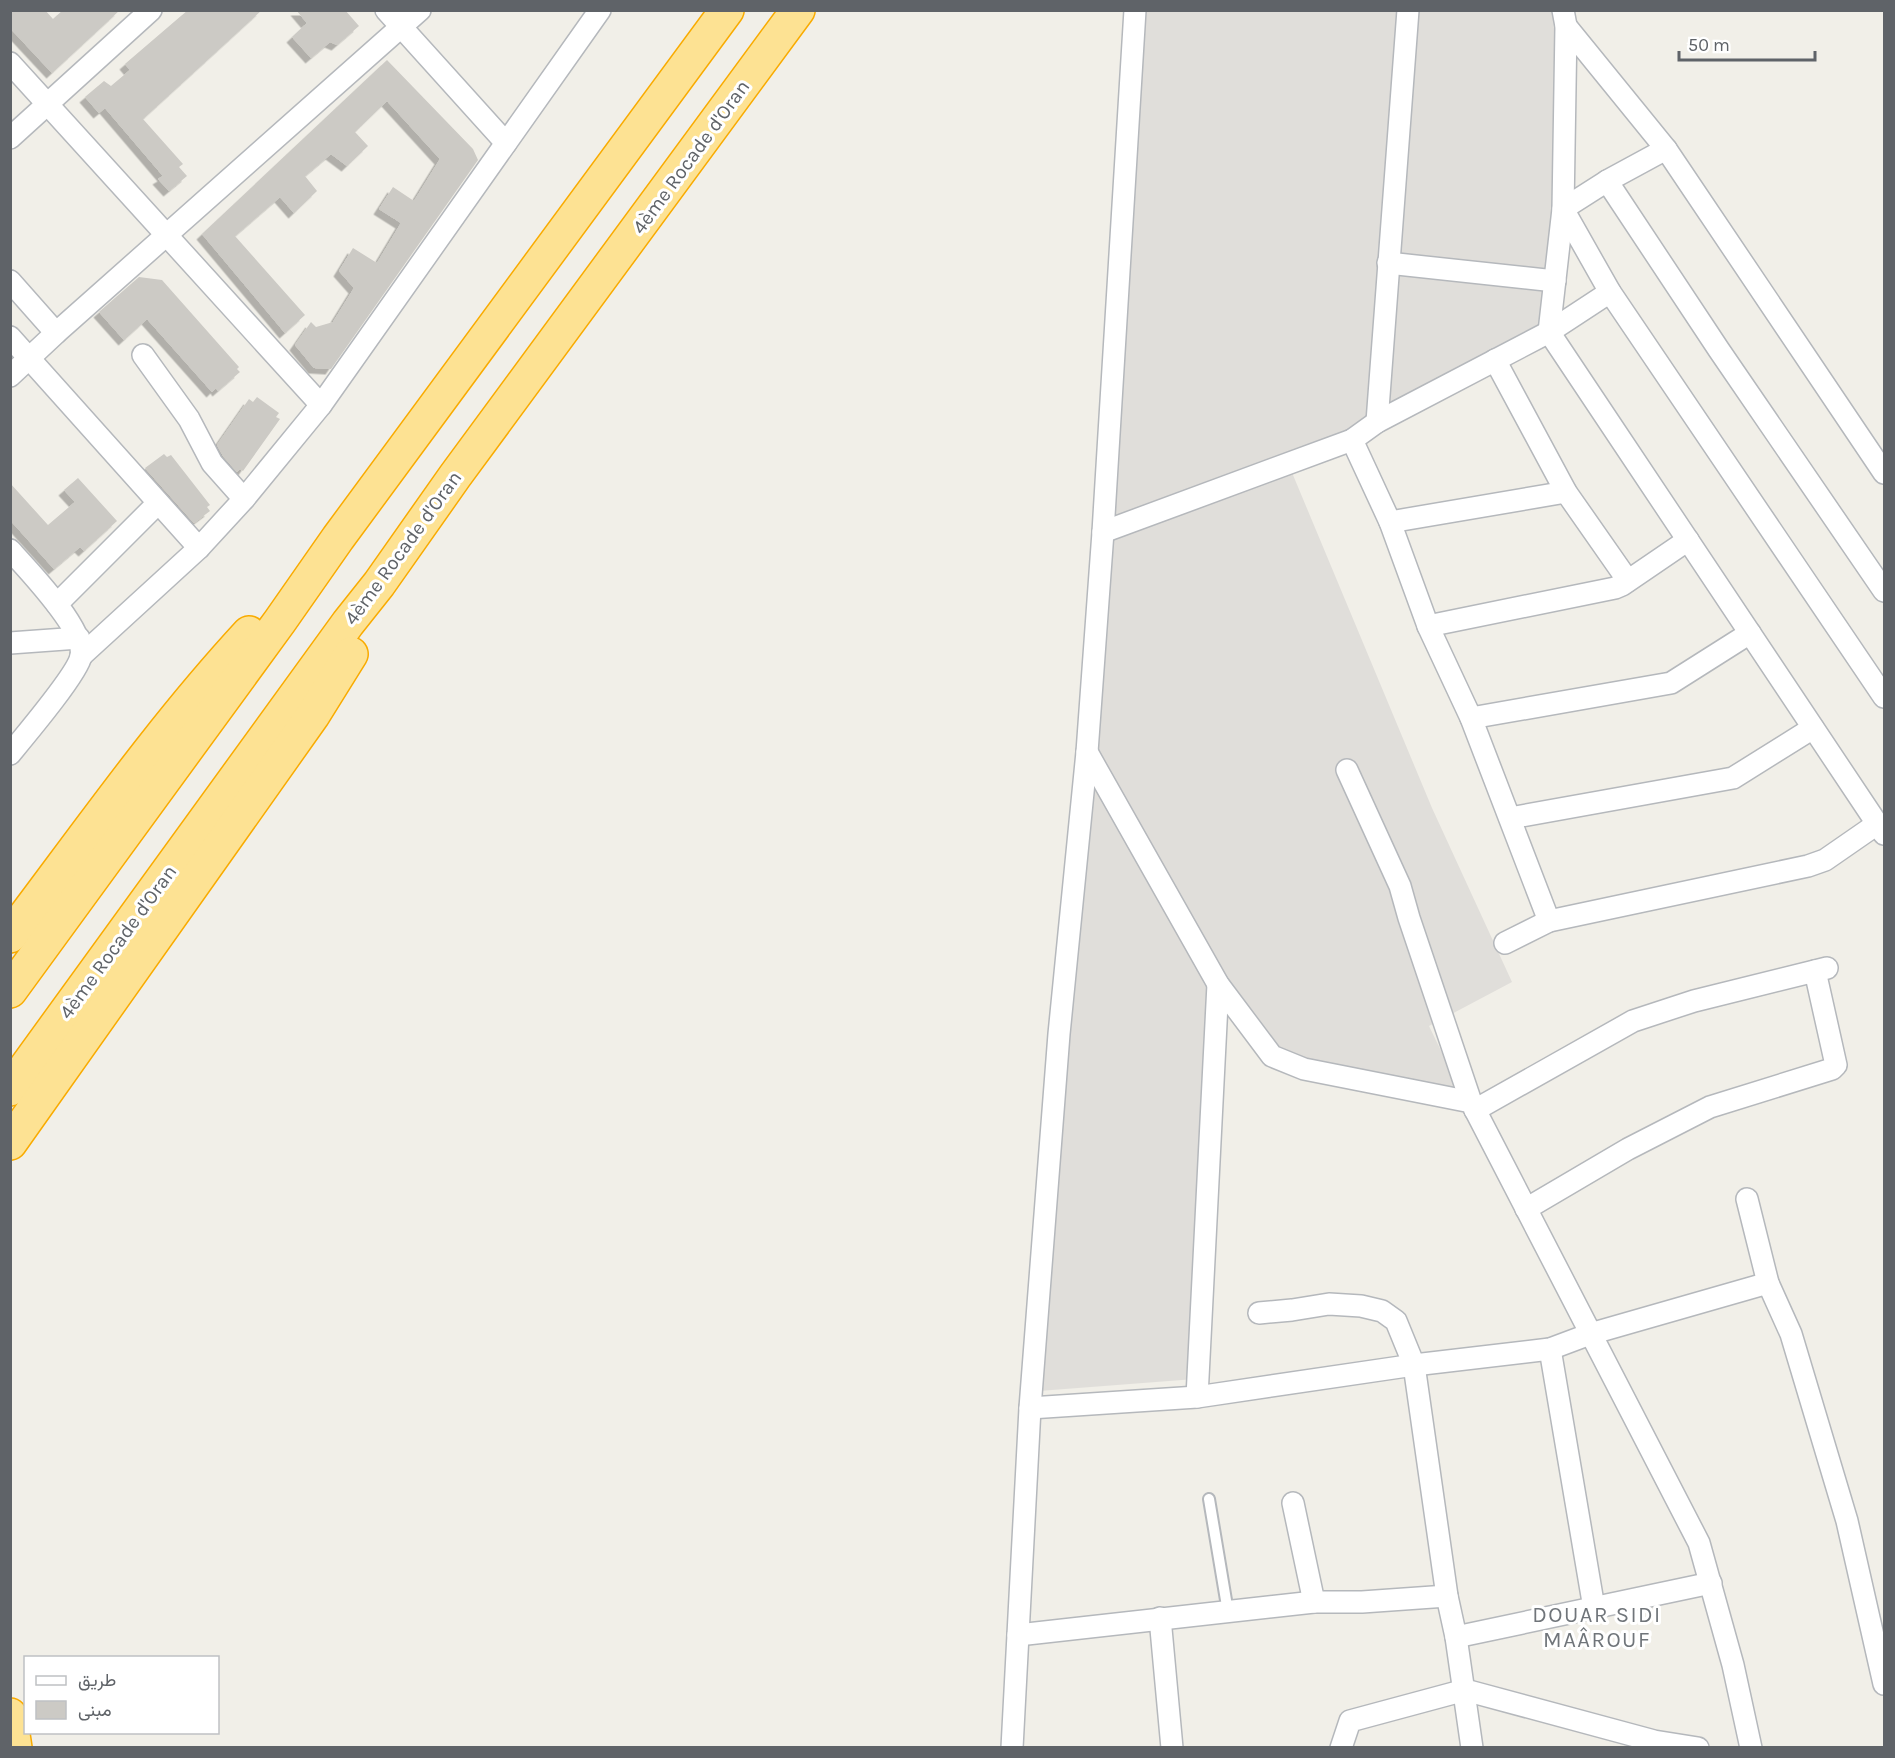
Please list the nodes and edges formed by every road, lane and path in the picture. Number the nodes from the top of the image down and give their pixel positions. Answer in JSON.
{"nodes":[{"id":1,"x":151,"y":10,"type":"edge"},
{"id":2,"x":386,"y":10,"type":"edge"},
{"id":3,"x":420,"y":10,"type":"edge"},
{"id":4,"x":600,"y":10,"type":"edge"},
{"id":5,"x":727,"y":10,"type":"edge"},
{"id":6,"x":798,"y":10,"type":"edge"},
{"id":7,"x":1134,"y":10,"type":"edge"},
{"id":8,"x":1408,"y":10,"type":"edge"},
{"id":9,"x":1564,"y":18,"type":"edge"},
{"id":10,"x":401,"y":28,"type":"junction"},
{"id":11,"x":10,"y":63,"type":"edge"},
{"id":12,"x":47,"y":105,"type":"junction"},
{"id":13,"x":10,"y":138,"type":"edge"},
{"id":14,"x":506,"y":143,"type":"junction"},
{"id":15,"x":1666,"y":149,"type":"junction"},
{"id":16,"x":1607,"y":181,"type":"junction"},
{"id":17,"x":1563,"y":209,"type":"junction"},
{"id":18,"x":166,"y":236,"type":"junction"},
{"id":19,"x":1388,"y":264,"type":"junction"},
{"id":20,"x":10,"y":281,"type":"edge"},
{"id":21,"x":1555,"y":281,"type":"junction"},
{"id":22,"x":1610,"y":292,"type":"junction"},
{"id":23,"x":1549,"y":332,"type":"junction"},
{"id":24,"x":56,"y":333,"type":"junction"},
{"id":25,"x":10,"y":337,"type":"edge"},
{"id":26,"x":143,"y":355,"type":"dead end"},
{"id":27,"x":30,"y":358,"type":"junction"},
{"id":28,"x":1495,"y":360,"type":"junction"},
{"id":29,"x":10,"y":376,"type":"edge"},
{"id":30,"x":321,"y":405,"type":"junction"},
{"id":31,"x":1377,"y":422,"type":"junction"},
{"id":32,"x":1352,"y":440,"type":"junction"},
{"id":33,"x":1884,"y":473,"type":"edge"},
{"id":34,"x":1566,"y":492,"type":"junction"},
{"id":35,"x":244,"y":499,"type":"junction"},
{"id":36,"x":158,"y":503,"type":"junction"},
{"id":37,"x":1390,"y":522,"type":"junction"},
{"id":38,"x":1103,"y":532,"type":"junction"},
{"id":39,"x":338,"y":538,"type":"junction"},
{"id":40,"x":1688,"y":540,"type":"junction"},
{"id":41,"x":198,"y":548,"type":"junction"},
{"id":42,"x":10,"y":550,"type":"edge"},
{"id":43,"x":1626,"y":582,"type":"junction"},
{"id":44,"x":1884,"y":591,"type":"edge"},
{"id":45,"x":57,"y":604,"type":"junction"},
{"id":46,"x":1428,"y":626,"type":"junction"},
{"id":47,"x":1750,"y":633,"type":"junction"},
{"id":48,"x":10,"y":643,"type":"edge"},
{"id":49,"x":80,"y":647,"type":"junction"},
{"id":50,"x":1884,"y":697,"type":"edge"},
{"id":51,"x":1471,"y":718,"type":"junction"},
{"id":52,"x":1813,"y":728,"type":"junction"},
{"id":53,"x":17,"y":732,"type":"edge"},
{"id":54,"x":1086,"y":752,"type":"junction"},
{"id":55,"x":10,"y":754,"type":"edge"},
{"id":56,"x":1347,"y":770,"type":"dead end"},
{"id":57,"x":1510,"y":818,"type":"junction"},
{"id":58,"x":1881,"y":829,"type":"edge"},
{"id":59,"x":1549,"y":921,"type":"junction"},
{"id":60,"x":10,"y":936,"type":"edge"},
{"id":61,"x":1505,"y":943,"type":"dead end"},
{"id":62,"x":1218,"y":984,"type":"junction"},
{"id":63,"x":10,"y":992,"type":"edge"},
{"id":64,"x":23,"y":1098,"type":"edge"},
{"id":65,"x":1473,"y":1106,"type":"junction"},
{"id":66,"x":10,"y":1143,"type":"edge"},
{"id":67,"x":10,"y":1169,"type":"edge"},
{"id":68,"x":1747,"y":1198,"type":"dead end"},
{"id":69,"x":1526,"y":1209,"type":"junction"},
{"id":70,"x":1768,"y":1282,"type":"junction"},
{"id":71,"x":1259,"y":1313,"type":"dead end"},
{"id":72,"x":1590,"y":1334,"type":"junction"},
{"id":73,"x":1551,"y":1349,"type":"junction"},
{"id":74,"x":1414,"y":1365,"type":"junction"},
{"id":75,"x":1197,"y":1397,"type":"junction"},
{"id":76,"x":1030,"y":1408,"type":"junction"},
{"id":77,"x":1209,"y":1499,"type":"dead end"},
{"id":78,"x":1293,"y":1503,"type":"dead end"},
{"id":79,"x":1710,"y":1583,"type":"junction"},
{"id":80,"x":1447,"y":1596,"type":"junction"},
{"id":81,"x":1314,"y":1602,"type":"junction"},
{"id":82,"x":1594,"y":1608,"type":"junction"},
{"id":83,"x":1228,"y":1612,"type":"junction"},
{"id":84,"x":1160,"y":1618,"type":"junction"},
{"id":85,"x":1017,"y":1635,"type":"junction"},
{"id":86,"x":1456,"y":1637,"type":"junction"},
{"id":87,"x":1884,"y":1684,"type":"edge"},
{"id":88,"x":1465,"y":1690,"type":"junction"},
{"id":89,"x":10,"y":1715,"type":"edge"},
{"id":90,"x":15,"y":1748,"type":"edge"},
{"id":91,"x":1012,"y":1748,"type":"edge"},
{"id":92,"x":1172,"y":1748,"type":"edge"},
{"id":93,"x":1341,"y":1748,"type":"edge"},
{"id":94,"x":1472,"y":1748,"type":"edge"},
{"id":95,"x":1698,"y":1748,"type":"edge"},
{"id":96,"x":1751,"y":1748,"type":"edge"}],
"edges":[{"from":1,"to":12,"type":"street"},
{"from":2,"to":10,"type":"street"},
{"from":3,"to":10,"type":"street"},
{"from":4,"to":14,"type":"street"},
{"from":5,"to":39,"type":"highway"},
{"from":6,"to":64,"type":"highway","name":"4ème Rocade d'Oran"},
{"from":7,"to":38,"type":"street"},
{"from":8,"to":19,"type":"street"},
{"from":9,"to":15,"type":"street"},
{"from":9,"to":17,"type":"street"},
{"from":10,"to":14,"type":"street"},
{"from":10,"to":18,"type":"street"},
{"from":11,"to":12,"type":"street"},
{"from":12,"to":13,"type":"street"},
{"from":12,"to":18,"type":"street"},
{"from":14,"to":30,"type":"street"},
{"from":15,"to":16,"type":"street"},
{"from":15,"to":33,"type":"street"},
{"from":16,"to":17,"type":"street"},
{"from":16,"to":44,"type":"street"},
{"from":17,"to":21,"type":"street"},
{"from":17,"to":22,"type":"street"},
{"from":18,"to":24,"type":"street"},
{"from":18,"to":30,"type":"street"},
{"from":19,"to":21,"type":"street"},
{"from":19,"to":31,"type":"street"},
{"from":20,"to":24,"type":"street"},
{"from":21,"to":23,"type":"street"},
{"from":22,"to":23,"type":"street"},
{"from":22,"to":50,"type":"street"},
{"from":23,"to":28,"type":"street"},
{"from":23,"to":40,"type":"street"},
{"from":24,"to":27,"type":"street"},
{"from":25,"to":27,"type":"street"},
{"from":26,"to":35,"type":"street"},
{"from":27,"to":29,"type":"street"},
{"from":27,"to":36,"type":"street"},
{"from":28,"to":31,"type":"street"},
{"from":28,"to":34,"type":"street"},
{"from":30,"to":35,"type":"street"},
{"from":31,"to":32,"type":"street"},
{"from":32,"to":37,"type":"street"},
{"from":32,"to":38,"type":"street"},
{"from":34,"to":37,"type":"street"},
{"from":34,"to":43,"type":"street"},
{"from":35,"to":41,"type":"street"},
{"from":36,"to":41,"type":"street"},
{"from":36,"to":45,"type":"street"},
{"from":37,"to":46,"type":"street"},
{"from":38,"to":54,"type":"street"},
{"from":39,"to":60,"type":"highway"},
{"from":39,"to":63,"type":"highway"},
{"from":40,"to":43,"type":"street"},
{"from":40,"to":47,"type":"street"},
{"from":41,"to":49,"type":"street"},
{"from":42,"to":45,"type":"street"},
{"from":43,"to":46,"type":"street"},
{"from":45,"to":49,"type":"street"},
{"from":46,"to":51,"type":"street"},
{"from":47,"to":51,"type":"street"},
{"from":47,"to":52,"type":"street"},
{"from":48,"to":49,"type":"street"},
{"from":49,"to":53,"type":"street"},
{"from":51,"to":57,"type":"street"},
{"from":52,"to":57,"type":"street"},
{"from":52,"to":58,"type":"street"},
{"from":53,"to":55,"type":"street"},
{"from":54,"to":62,"type":"street"},
{"from":54,"to":76,"type":"street"},
{"from":56,"to":65,"type":"street"},
{"from":57,"to":59,"type":"street"},
{"from":58,"to":59,"type":"street"},
{"from":59,"to":61,"type":"street"},
{"from":62,"to":65,"type":"street"},
{"from":62,"to":75,"type":"street"},
{"from":64,"to":66,"type":"highway"},
{"from":64,"to":67,"type":"highway"},
{"from":65,"to":69,"type":"street"},
{"from":65,"to":69,"type":"street"},
{"from":68,"to":70,"type":"street"},
{"from":69,"to":72,"type":"street"},
{"from":70,"to":72,"type":"street"},
{"from":70,"to":87,"type":"street"},
{"from":71,"to":74,"type":"street"},
{"from":72,"to":73,"type":"street"},
{"from":72,"to":79,"type":"street"},
{"from":73,"to":74,"type":"street"},
{"from":73,"to":82,"type":"street"},
{"from":74,"to":75,"type":"street"},
{"from":74,"to":80,"type":"street"},
{"from":75,"to":76,"type":"street"},
{"from":76,"to":85,"type":"street"},
{"from":77,"to":83,"type":"lane"},
{"from":78,"to":81,"type":"street"},
{"from":79,"to":82,"type":"street"},
{"from":79,"to":96,"type":"street"},
{"from":80,"to":81,"type":"street"},
{"from":80,"to":86,"type":"street"},
{"from":81,"to":83,"type":"street"},
{"from":82,"to":86,"type":"street"},
{"from":83,"to":84,"type":"street"},
{"from":84,"to":85,"type":"street"},
{"from":84,"to":92,"type":"street"},
{"from":85,"to":91,"type":"street"},
{"from":86,"to":88,"type":"street"},
{"from":88,"to":93,"type":"street"},
{"from":88,"to":94,"type":"street"},
{"from":88,"to":95,"type":"street"},
{"from":89,"to":90,"type":"highway"}]}
